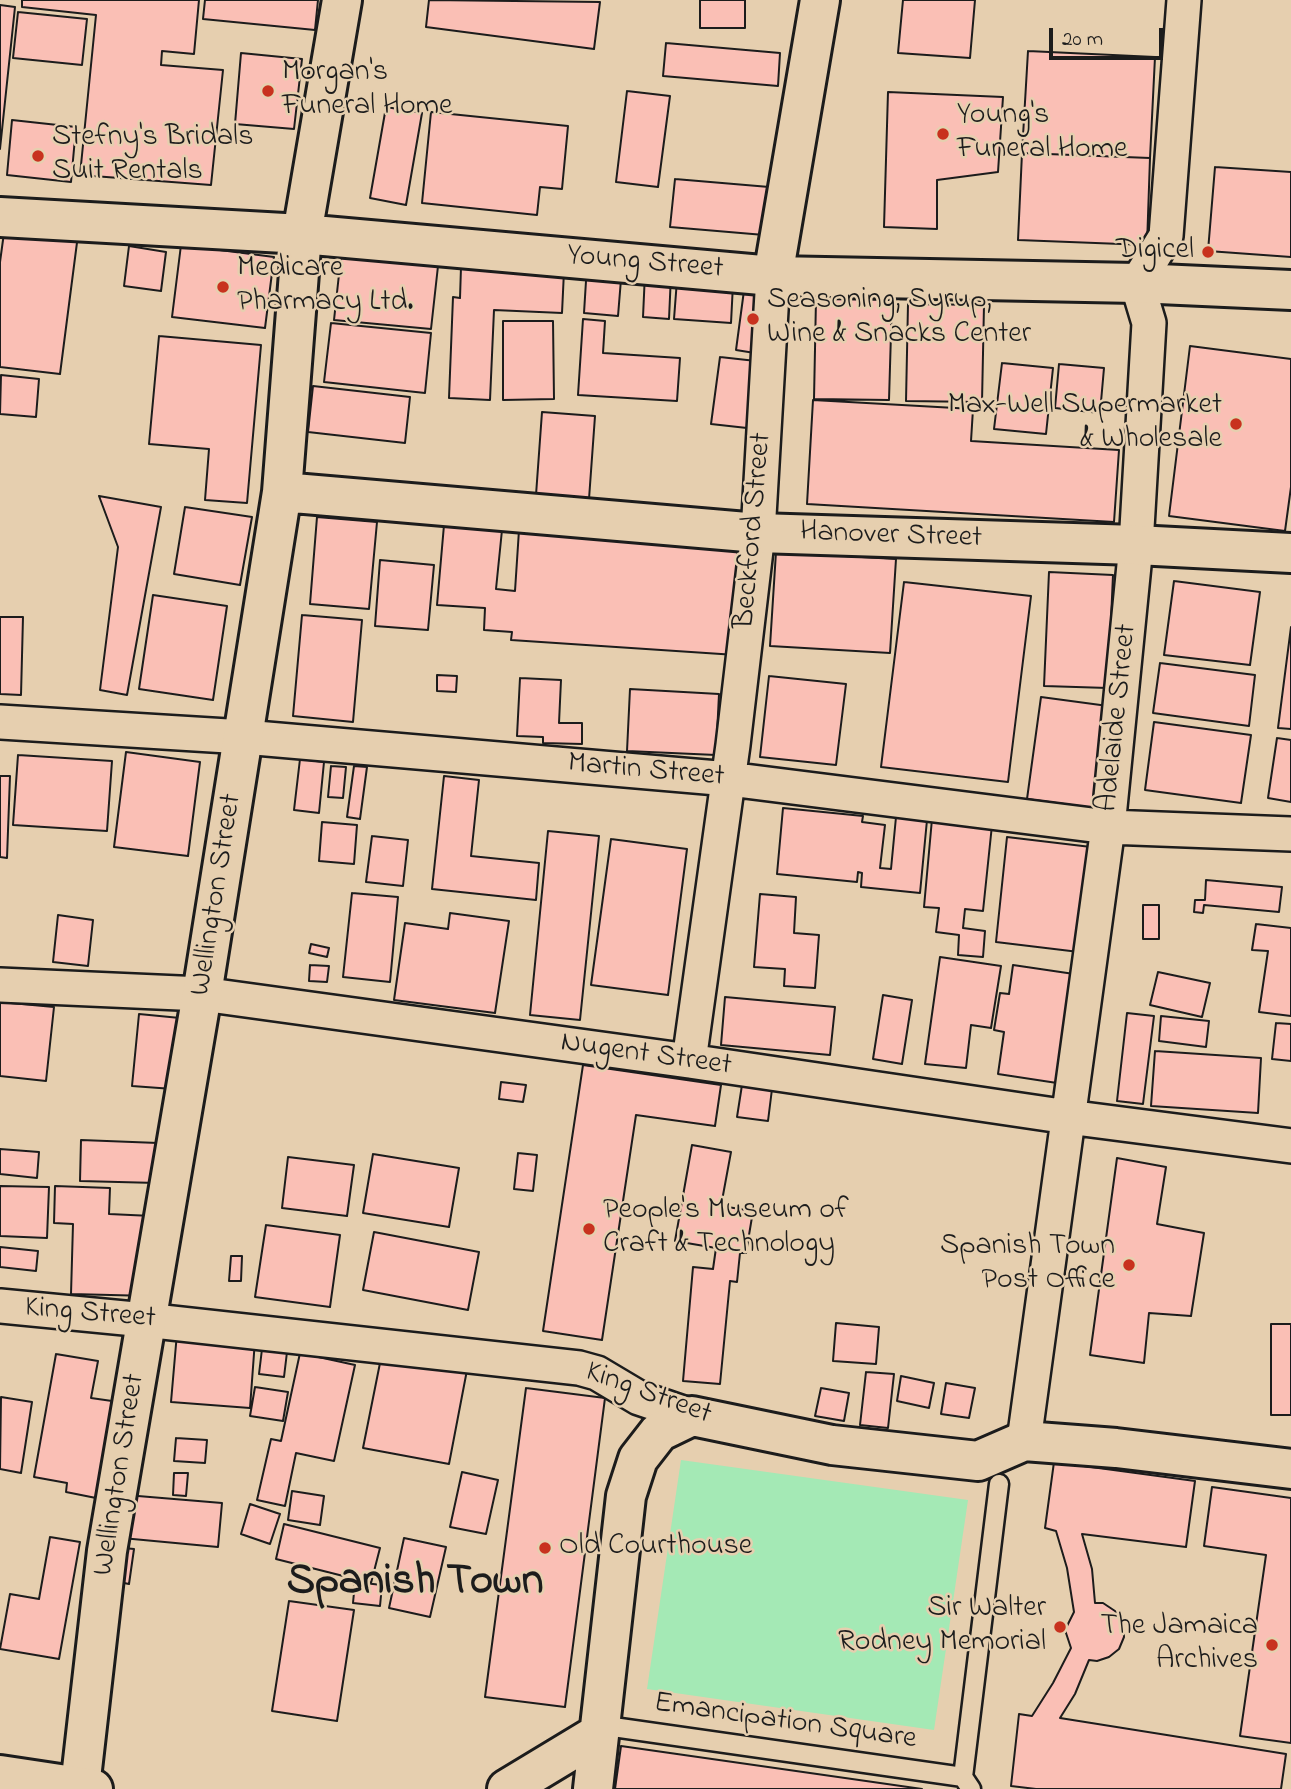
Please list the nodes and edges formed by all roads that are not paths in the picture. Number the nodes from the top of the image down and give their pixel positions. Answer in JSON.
{"nodes":[{"id":1,"x":342,"y":0,"type":"edge"},
{"id":2,"x":820,"y":0,"type":"edge"},
{"id":3,"x":1184,"y":0,"type":"edge"},
{"id":4,"x":0,"y":217,"type":"edge"},
{"id":5,"x":302,"y":234,"type":"junction"},
{"id":6,"x":773,"y":276,"type":"junction"},
{"id":7,"x":1137,"y":283,"type":"junction"},
{"id":8,"x":1291,"y":290,"type":"edge"},
{"id":9,"x":282,"y":492,"type":"junction"},
{"id":10,"x":758,"y":533,"type":"junction"},
{"id":11,"x":1136,"y":545,"type":"junction"},
{"id":12,"x":1291,"y":553,"type":"edge"},
{"id":13,"x":0,"y":722,"type":"edge"},
{"id":14,"x":244,"y":737,"type":"junction"},
{"id":15,"x":729,"y":779,"type":"junction"},
{"id":16,"x":1108,"y":827,"type":"junction"},
{"id":17,"x":1291,"y":834,"type":"edge"},
{"id":18,"x":0,"y":985,"type":"edge"},
{"id":19,"x":202,"y":994,"type":"junction"},
{"id":20,"x":689,"y":1061,"type":"junction"},
{"id":21,"x":1068,"y":1117,"type":"junction"},
{"id":22,"x":1291,"y":1146,"type":"edge"},
{"id":23,"x":0,"y":1306,"type":"edge"},
{"id":24,"x":145,"y":1320,"type":"junction"},
{"id":25,"x":692,"y":1416,"type":"junction"},
{"id":26,"x":1024,"y":1441,"type":"junction"},
{"id":27,"x":1291,"y":1469,"type":"edge"},
{"id":28,"x":999,"y":1484,"type":"dead end"},
{"id":29,"x":599,"y":1730,"type":"junction"},
{"id":30,"x":0,"y":1774,"type":"edge"},
{"id":31,"x":967,"y":1783,"type":"edge"},
{"id":32,"x":84,"y":1788,"type":"edge"},
{"id":33,"x":507,"y":1789,"type":"edge"},
{"id":34,"x":593,"y":1789,"type":"edge"}],
"edges":[{"from":1,"to":5,"type":"street","name":"Wellington Street"},
{"from":2,"to":6,"type":"street","name":"Beckford Street"},
{"from":3,"to":7,"type":"street"},
{"from":4,"to":5,"type":"street","name":"Young Street"},
{"from":5,"to":6,"type":"street","name":"Young Street"},
{"from":5,"to":9,"type":"street","name":"Wellington Street"},
{"from":6,"to":7,"type":"street","name":"Young Street"},
{"from":6,"to":10,"type":"street","name":"Beckford Street"},
{"from":7,"to":8,"type":"street","name":"Young Street"},
{"from":7,"to":11,"type":"street","name":"Adelaide Street"},
{"from":9,"to":10,"type":"street","name":"Hanover Street"},
{"from":9,"to":14,"type":"street","name":"Wellington Street"},
{"from":10,"to":11,"type":"street","name":"Hanover Street"},
{"from":10,"to":15,"type":"street","name":"Beckford Street"},
{"from":11,"to":12,"type":"street","name":"Hanover Street"},
{"from":11,"to":16,"type":"street","name":"Adelaide Street"},
{"from":13,"to":14,"type":"street","name":"Martin Street"},
{"from":14,"to":15,"type":"street","name":"Martin Street"},
{"from":14,"to":19,"type":"street","name":"Wellington Street"},
{"from":15,"to":16,"type":"street","name":"Martin Street"},
{"from":15,"to":20,"type":"street","name":"Beckford Street"},
{"from":16,"to":17,"type":"street","name":"Martin Street"},
{"from":16,"to":21,"type":"street","name":"Adelaide Street"},
{"from":18,"to":19,"type":"street","name":"Nugent Street"},
{"from":19,"to":20,"type":"street","name":"Nugent Street"},
{"from":19,"to":24,"type":"street","name":"Wellington Street"},
{"from":20,"to":21,"type":"street","name":"Nugent Street"},
{"from":21,"to":22,"type":"street","name":"Nugent Street"},
{"from":21,"to":26,"type":"street","name":"Adelaide Street"},
{"from":23,"to":24,"type":"street","name":"King Street"},
{"from":24,"to":25,"type":"street","name":"King Street"},
{"from":24,"to":32,"type":"street","name":"Wellington Street"},
{"from":25,"to":26,"type":"street","name":"King Street"},
{"from":25,"to":29,"type":"street"},
{"from":26,"to":27,"type":"street","name":"King Street"},
{"from":28,"to":31,"type":"lane"},
{"from":29,"to":31,"type":"lane","name":"Emancipation Square"},
{"from":29,"to":33,"type":"street"},
{"from":29,"to":34,"type":"street"},
{"from":30,"to":32,"type":"street"}]}
